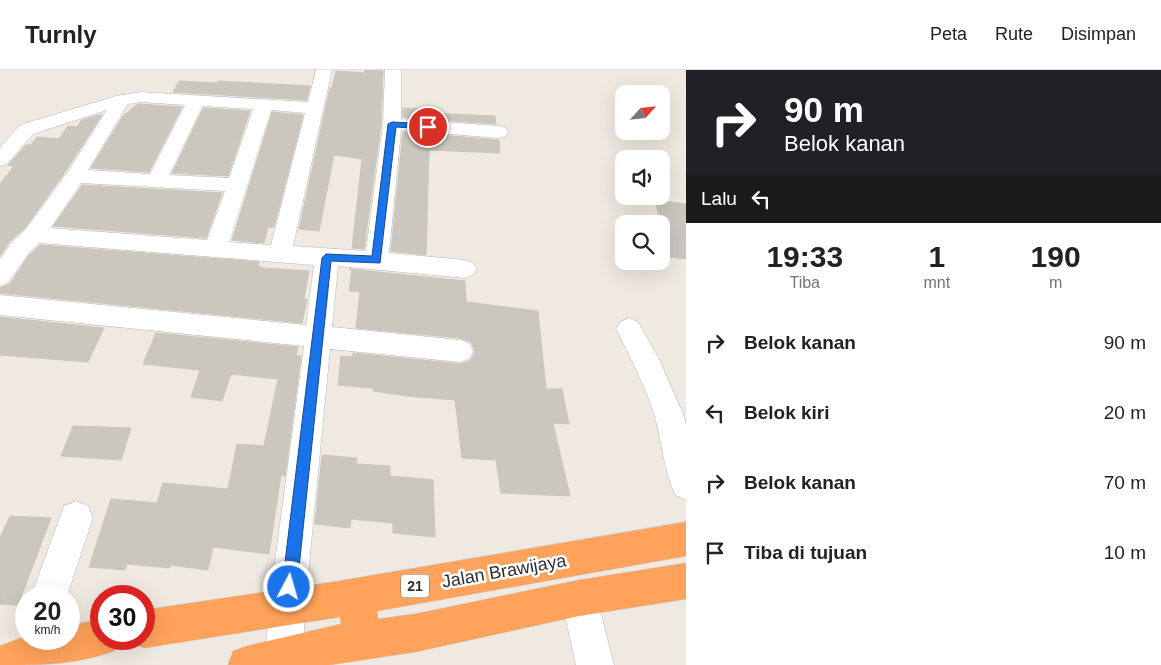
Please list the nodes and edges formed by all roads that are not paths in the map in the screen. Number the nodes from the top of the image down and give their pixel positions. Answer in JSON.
{"nodes":[{"id":1,"x":324,"y":70,"type":"edge"},
{"id":2,"x":393,"y":70,"type":"edge"},
{"id":3,"x":122,"y":100,"type":"junction"},
{"id":4,"x":196,"y":100,"type":"junction"},
{"id":5,"x":264,"y":104,"type":"junction"},
{"id":6,"x":316,"y":108,"type":"junction"},
{"id":7,"x":392,"y":124,"type":"junction"},
{"id":8,"x":499,"y":132,"type":"dead end"},
{"id":9,"x":0,"y":160,"type":"edge"},
{"id":10,"x":75,"y":176,"type":"junction"},
{"id":11,"x":156,"y":181,"type":"junction"},
{"id":12,"x":237,"y":185,"type":"junction"},
{"id":13,"x":18,"y":243,"type":"edge"},
{"id":14,"x":215,"y":249,"type":"junction"},
{"id":15,"x":280,"y":254,"type":"junction"},
{"id":16,"x":326,"y":258,"type":"junction"},
{"id":17,"x":377,"y":260,"type":"junction"},
{"id":18,"x":465,"y":269,"type":"dead end"},
{"id":19,"x":0,"y":277,"type":"edge"},
{"id":20,"x":0,"y":305,"type":"edge"},
{"id":21,"x":629,"y":329,"type":"dead end"},
{"id":22,"x":317,"y":336,"type":"junction"},
{"id":23,"x":460,"y":351,"type":"dead end"},
{"id":24,"x":686,"y":484,"type":"edge"},
{"id":25,"x":76,"y":518,"type":"dead end"},
{"id":26,"x":686,"y":539,"type":"edge"},
{"id":27,"x":686,"y":581,"type":"edge"},
{"id":28,"x":53,"y":585,"type":"edge"},
{"id":29,"x":357,"y":596,"type":"junction"},
{"id":30,"x":579,"y":598,"type":"junction"},
{"id":31,"x":287,"y":606,"type":"junction"},
{"id":32,"x":155,"y":627,"type":"edge"},
{"id":33,"x":90,"y":640,"type":"edge"},
{"id":34,"x":348,"y":649,"type":"edge"},
{"id":35,"x":21,"y":653,"type":"edge"},
{"id":36,"x":284,"y":657,"type":"junction"},
{"id":37,"x":247,"y":665,"type":"edge"},
{"id":38,"x":595,"y":665,"type":"edge"}],
"edges":[{"from":1,"to":6,"type":"street"},
{"from":2,"to":7,"type":"street"},
{"from":3,"to":4,"type":"street"},
{"from":3,"to":9,"type":"street"},
{"from":3,"to":10,"type":"street"},
{"from":4,"to":5,"type":"street"},
{"from":4,"to":11,"type":"street"},
{"from":5,"to":6,"type":"street"},
{"from":5,"to":12,"type":"street"},
{"from":6,"to":15,"type":"street"},
{"from":7,"to":8,"type":"street"},
{"from":7,"to":17,"type":"street"},
{"from":10,"to":11,"type":"street"},
{"from":10,"to":13,"type":"street"},
{"from":11,"to":12,"type":"street"},
{"from":12,"to":14,"type":"street"},
{"from":13,"to":14,"type":"street"},
{"from":13,"to":19,"type":"street"},
{"from":14,"to":15,"type":"street"},
{"from":15,"to":16,"type":"street"},
{"from":16,"to":17,"type":"street"},
{"from":16,"to":22,"type":"street"},
{"from":17,"to":18,"type":"street"},
{"from":20,"to":22,"type":"street"},
{"from":21,"to":24,"type":"street"},
{"from":22,"to":23,"type":"street"},
{"from":22,"to":31,"type":"street"},
{"from":25,"to":28,"type":"street"},
{"from":26,"to":29,"type":"highway","name":"Jalan Brawijaya","number":"21"},
{"from":27,"to":30,"type":"highway"},
{"from":29,"to":31,"type":"highway","name":"Jalan Brawijaya","number":"21"},
{"from":29,"to":34,"type":"highway"},
{"from":30,"to":34,"type":"highway"},
{"from":30,"to":38,"type":"street"},
{"from":31,"to":32,"type":"highway","name":"Jalan Brawijaya","number":"21"},
{"from":31,"to":36,"type":"street"},
{"from":33,"to":35,"type":"highway"},
{"from":34,"to":36,"type":"highway"},
{"from":36,"to":37,"type":"highway"}]}
